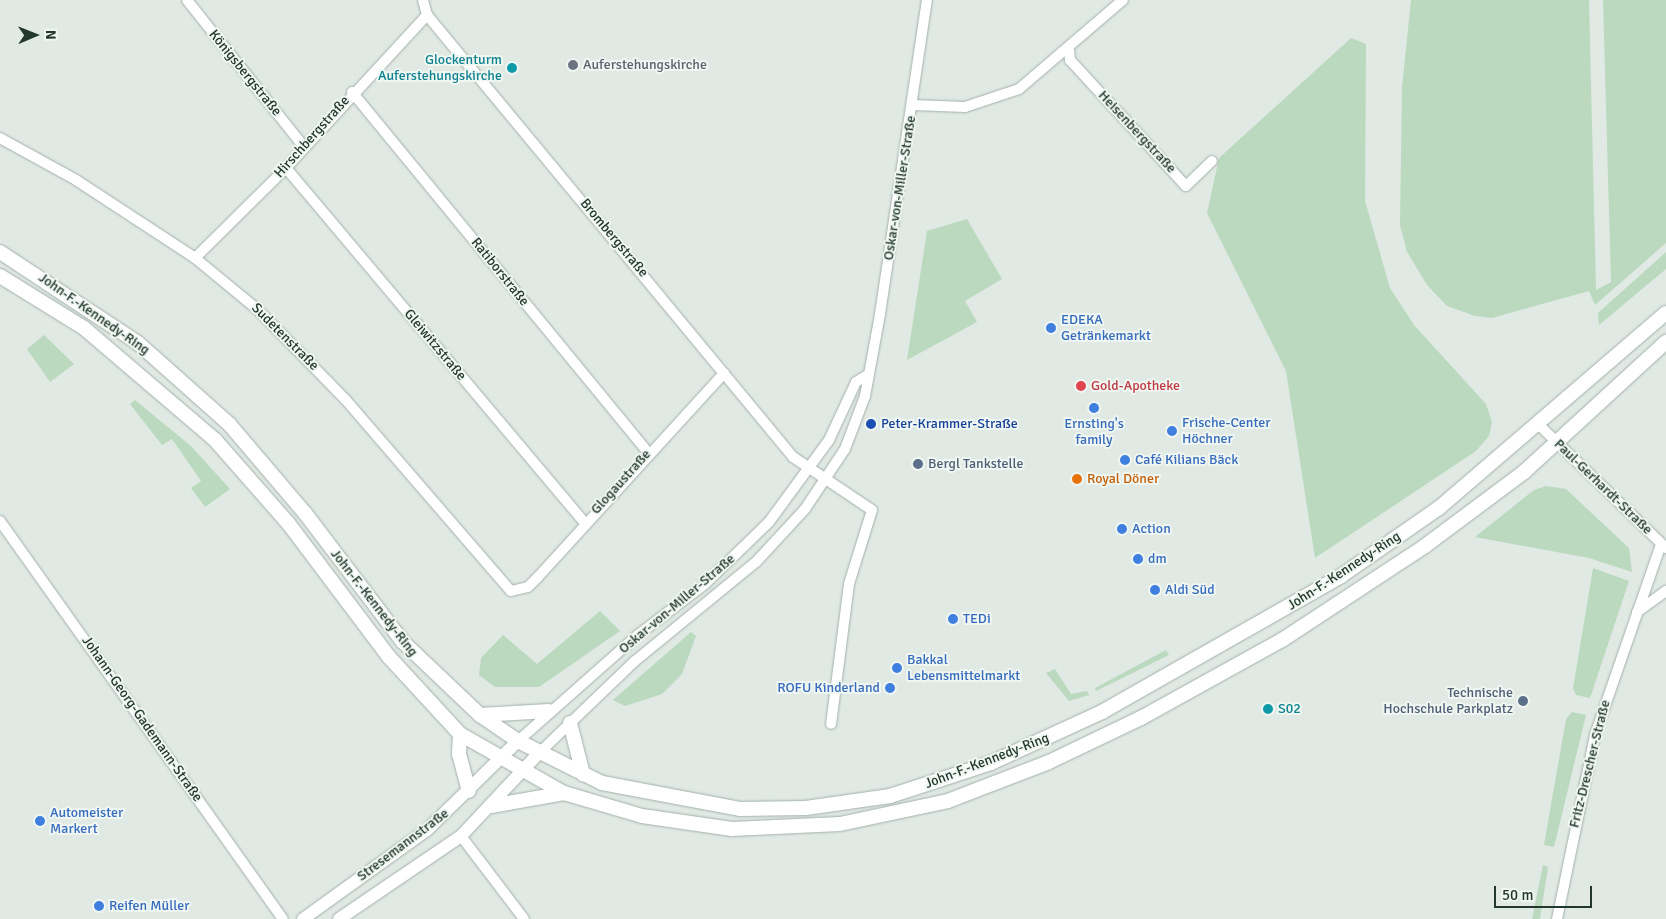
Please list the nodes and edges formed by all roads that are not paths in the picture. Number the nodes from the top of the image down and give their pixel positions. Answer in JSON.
{"nodes":[{"id":1,"x":187,"y":0,"type":"edge"},
{"id":2,"x":927,"y":0,"type":"edge"},
{"id":3,"x":1123,"y":0,"type":"edge"},
{"id":4,"x":425,"y":1,"type":"edge"},
{"id":5,"x":427,"y":14,"type":"junction"},
{"id":6,"x":1070,"y":49,"type":"junction"},
{"id":7,"x":352,"y":92,"type":"junction"},
{"id":8,"x":913,"y":105,"type":"junction"},
{"id":9,"x":0,"y":138,"type":"edge"},
{"id":10,"x":303,"y":146,"type":"junction"},
{"id":11,"x":1212,"y":161,"type":"dead end"},
{"id":12,"x":286,"y":168,"type":"junction"},
{"id":13,"x":0,"y":252,"type":"edge"},
{"id":14,"x":195,"y":258,"type":"junction"},
{"id":15,"x":0,"y":276,"type":"edge"},
{"id":16,"x":1666,"y":313,"type":"edge"},
{"id":17,"x":1666,"y":342,"type":"edge"},
{"id":18,"x":724,"y":373,"type":"junction"},
{"id":19,"x":866,"y":376,"type":"junction"},
{"id":20,"x":1540,"y":425,"type":"junction"},
{"id":21,"x":1556,"y":442,"type":"junction"},
{"id":22,"x":648,"y":452,"type":"junction"},
{"id":23,"x":809,"y":470,"type":"junction"},
{"id":24,"x":825,"y":482,"type":"junction"},
{"id":25,"x":0,"y":521,"type":"edge"},
{"id":26,"x":584,"y":522,"type":"junction"},
{"id":27,"x":1664,"y":546,"type":"edge"},
{"id":28,"x":520,"y":591,"type":"joint"},
{"id":29,"x":1666,"y":591,"type":"edge"},
{"id":30,"x":1636,"y":612,"type":"junction"},
{"id":31,"x":549,"y":711,"type":"junction"},
{"id":32,"x":480,"y":716,"type":"junction"},
{"id":33,"x":570,"y":723,"type":"junction"},
{"id":34,"x":831,"y":724,"type":"dead end"},
{"id":35,"x":460,"y":734,"type":"junction"},
{"id":36,"x":518,"y":742,"type":"junction"},
{"id":37,"x":539,"y":753,"type":"junction"},
{"id":38,"x":500,"y":760,"type":"junction"},
{"id":39,"x":522,"y":772,"type":"junction"},
{"id":40,"x":582,"y":774,"type":"junction"},
{"id":41,"x":469,"y":791,"type":"junction"},
{"id":42,"x":564,"y":793,"type":"junction"},
{"id":43,"x":491,"y":806,"type":"junction"},
{"id":44,"x":461,"y":836,"type":"junction"},
{"id":45,"x":283,"y":919,"type":"edge"},
{"id":46,"x":303,"y":919,"type":"edge"},
{"id":47,"x":339,"y":919,"type":"edge"},
{"id":48,"x":524,"y":919,"type":"edge"},
{"id":49,"x":1557,"y":919,"type":"edge"}],
"edges":[{"from":1,"to":10,"type":"street","name":"Königsbergstraße"},
{"from":2,"to":8,"type":"street","name":"Oskar-von-Miller-Straße"},
{"from":3,"to":6,"type":"street"},
{"from":4,"to":5,"type":"street","name":"Brombergstraße"},
{"from":5,"to":7,"type":"street","name":"Hirschbergstraße"},
{"from":5,"to":18,"type":"street","name":"Brombergstraße"},
{"from":6,"to":8,"type":"street"},
{"from":6,"to":11,"type":"street","name":"Heisenbergstraße"},
{"from":7,"to":10,"type":"street","name":"Hirschbergstraße"},
{"from":7,"to":22,"type":"street","name":"Ratiborstraße"},
{"from":8,"to":19,"type":"street","name":"Oskar-von-Miller-Straße"},
{"from":9,"to":14,"type":"street","name":"Sudetenstraße"},
{"from":10,"to":12,"type":"street","name":"Hirschbergstraße"},
{"from":12,"to":14,"type":"street","name":"Hirschbergstraße"},
{"from":12,"to":26,"type":"street","name":"Gleiwitzstraße"},
{"from":13,"to":32,"type":"main road","name":"John-F.-Kennedy-Ring"},
{"from":14,"to":28,"type":"street","name":"Sudetenstraße"},
{"from":15,"to":35,"type":"main road","name":"John-F.-Kennedy-Ring"},
{"from":16,"to":20,"type":"main road","name":"John-F.-Kennedy-Ring"},
{"from":17,"to":21,"type":"main road","name":"John-F.-Kennedy-Ring"},
{"from":18,"to":22,"type":"street","name":"Glogaustraße"},
{"from":18,"to":23,"type":"street","name":"Brombergstraße"},
{"from":19,"to":23,"type":"street","name":"Oskar-von-Miller-Straße"},
{"from":19,"to":24,"type":"street","name":"Oskar-von-Miller-Straße"},
{"from":20,"to":21,"type":"street","name":"Paul-Gerhardt-Straße"},
{"from":20,"to":40,"type":"main road","name":"John-F.-Kennedy-Ring"},
{"from":21,"to":27,"type":"street","name":"Paul-Gerhardt-Straße"},
{"from":21,"to":42,"type":"main road","name":"John-F.-Kennedy-Ring"},
{"from":22,"to":26,"type":"street","name":"Glogaustraße"},
{"from":23,"to":24,"type":"street"},
{"from":23,"to":31,"type":"street","name":"Oskar-von-Miller-Straße"},
{"from":24,"to":33,"type":"street","name":"Oskar-von-Miller-Straße"},
{"from":24,"to":34,"type":"street"},
{"from":25,"to":45,"type":"street","name":"Johann-Georg-Gademann-Straße"},
{"from":26,"to":28,"type":"street","name":"Glogaustraße"},
{"from":27,"to":30,"type":"street","name":"Fritz-Drescher-Straße"},
{"from":29,"to":30,"type":"street"},
{"from":30,"to":49,"type":"street","name":"Fritz-Drescher-Straße"},
{"from":31,"to":32,"type":"main road"},
{"from":31,"to":36,"type":"street","name":"Oskar-von-Miller-Straße"},
{"from":32,"to":36,"type":"main road","name":"John-F.-Kennedy-Ring"},
{"from":33,"to":37,"type":"street","name":"Oskar-von-Miller-Straße"},
{"from":33,"to":40,"type":"main road"},
{"from":35,"to":38,"type":"main road","name":"John-F.-Kennedy-Ring"},
{"from":35,"to":41,"type":"main road"},
{"from":36,"to":37,"type":"main road","name":"John-F.-Kennedy-Ring"},
{"from":36,"to":38,"type":"street","name":"Stresemannstraße"},
{"from":37,"to":39,"type":"street","name":"Stresemannstraße"},
{"from":37,"to":40,"type":"main road","name":"John-F.-Kennedy-Ring"},
{"from":38,"to":39,"type":"main road","name":"John-F.-Kennedy-Ring"},
{"from":38,"to":41,"type":"street","name":"Stresemannstraße"},
{"from":39,"to":42,"type":"main road","name":"John-F.-Kennedy-Ring"},
{"from":39,"to":43,"type":"street","name":"Stresemannstraße"},
{"from":41,"to":46,"type":"street","name":"Stresemannstraße"},
{"from":42,"to":43,"type":"main road"},
{"from":43,"to":44,"type":"street","name":"Stresemannstraße"},
{"from":44,"to":47,"type":"street","name":"Stresemannstraße"},
{"from":44,"to":48,"type":"street"}]}
